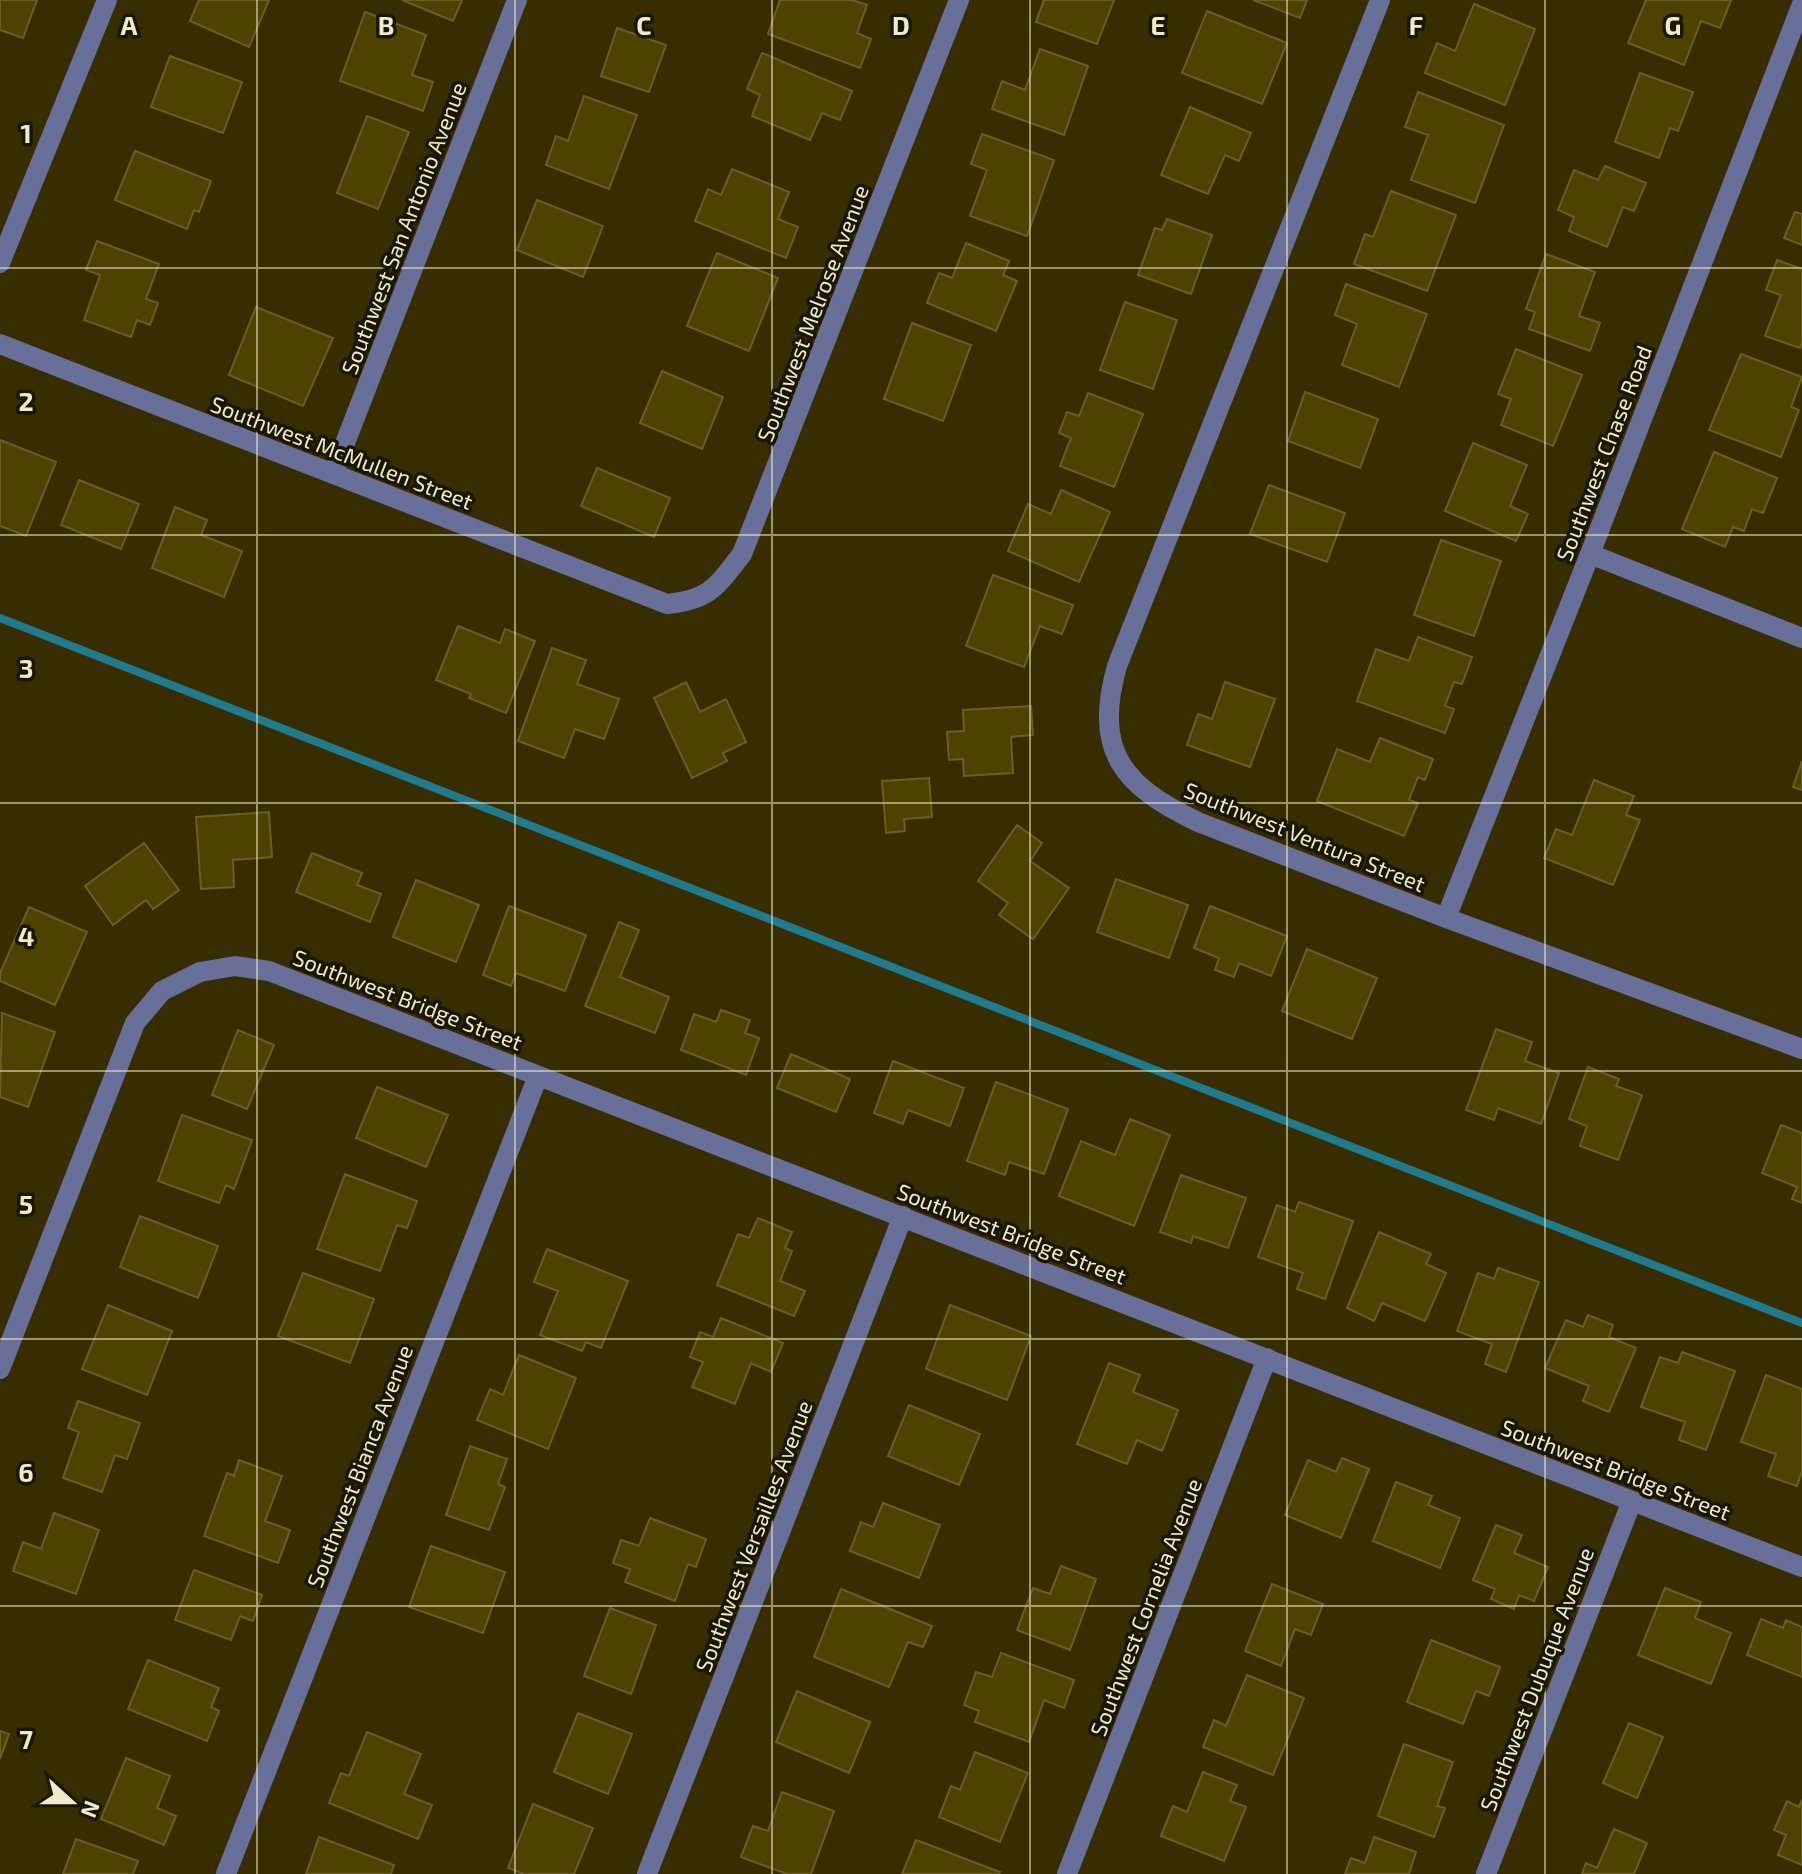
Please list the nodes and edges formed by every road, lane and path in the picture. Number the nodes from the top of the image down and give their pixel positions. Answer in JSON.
{"nodes":[{"id":1,"x":107,"y":0,"type":"edge"},
{"id":2,"x":517,"y":0,"type":"edge"},
{"id":3,"x":959,"y":0,"type":"edge"},
{"id":4,"x":1380,"y":0,"type":"edge"},
{"id":5,"x":1802,"y":4,"type":"edge"},
{"id":6,"x":0,"y":263,"type":"edge"},
{"id":7,"x":0,"y":344,"type":"edge"},
{"id":8,"x":333,"y":474,"type":"junction"},
{"id":9,"x":1590,"y":554,"type":"junction"},
{"id":10,"x":667,"y":604,"type":"joint"},
{"id":11,"x":1802,"y":638,"type":"edge"},
{"id":12,"x":1446,"y":918,"type":"junction"},
{"id":13,"x":1802,"y":1049,"type":"edge"},
{"id":14,"x":538,"y":1076,"type":"junction"},
{"id":15,"x":903,"y":1216,"type":"junction"},
{"id":16,"x":1267,"y":1358,"type":"junction"},
{"id":17,"x":0,"y":1369,"type":"edge"},
{"id":18,"x":1632,"y":1501,"type":"junction"},
{"id":19,"x":1802,"y":1567,"type":"edge"},
{"id":20,"x":226,"y":1874,"type":"edge"},
{"id":21,"x":647,"y":1874,"type":"edge"},
{"id":22,"x":1067,"y":1874,"type":"edge"},
{"id":23,"x":1486,"y":1874,"type":"edge"}],
"edges":[{"from":1,"to":6,"type":"street"},
{"from":2,"to":8,"type":"street","name":"Southwest San Antonio Avenue"},
{"from":3,"to":10,"type":"street","name":"Southwest Melrose Avenue"},
{"from":4,"to":12,"type":"street","name":"Southwest Ventura Street"},
{"from":5,"to":9,"type":"street","name":"Southwest Chase Road"},
{"from":7,"to":8,"type":"street","name":"Southwest McMullen Street"},
{"from":8,"to":10,"type":"street","name":"Southwest McMullen Street"},
{"from":9,"to":11,"type":"street"},
{"from":9,"to":12,"type":"street","name":"Southwest Chase Road"},
{"from":12,"to":13,"type":"street","name":"Southwest Ventura Street"},
{"from":14,"to":15,"type":"street","name":"Southwest Bridge Street"},
{"from":14,"to":17,"type":"street","name":"Southwest Bridge Street"},
{"from":14,"to":20,"type":"street","name":"Southwest Bianca Avenue"},
{"from":15,"to":16,"type":"street","name":"Southwest Bridge Street"},
{"from":15,"to":21,"type":"street","name":"Southwest Versailles Avenue"},
{"from":16,"to":18,"type":"street","name":"Southwest Bridge Street"},
{"from":16,"to":22,"type":"street","name":"Southwest Cornelia Avenue"},
{"from":18,"to":19,"type":"street","name":"Southwest Bridge Street"},
{"from":18,"to":23,"type":"street","name":"Southwest Dubuque Avenue"}]}
